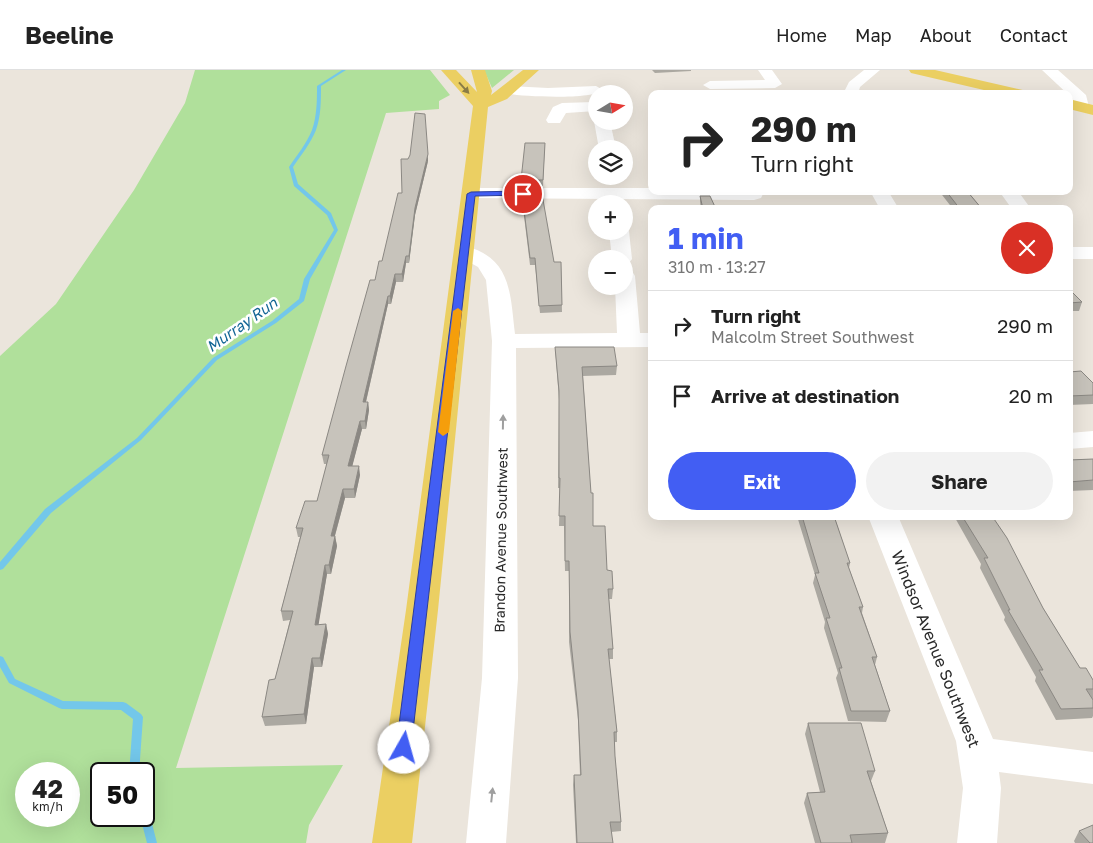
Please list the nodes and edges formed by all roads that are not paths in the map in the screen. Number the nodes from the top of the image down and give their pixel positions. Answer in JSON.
{"nodes":[{"id":1,"x":448,"y":70,"type":"edge"},
{"id":2,"x":478,"y":70,"type":"edge"},
{"id":3,"x":522,"y":70,"type":"edge"},
{"id":4,"x":532,"y":70,"type":"edge"},
{"id":5,"x":704,"y":70,"type":"edge"},
{"id":6,"x":764,"y":70,"type":"edge"},
{"id":7,"x":873,"y":70,"type":"edge"},
{"id":8,"x":916,"y":70,"type":"edge"},
{"id":9,"x":1048,"y":71,"type":"edge"},
{"id":10,"x":578,"y":77,"type":"dead end"},
{"id":11,"x":597,"y":85,"type":"edge"},
{"id":12,"x":588,"y":86,"type":"edge"},
{"id":13,"x":509,"y":90,"type":"junction"},
{"id":14,"x":712,"y":90,"type":"edge"},
{"id":15,"x":852,"y":90,"type":"edge"},
{"id":16,"x":1004,"y":90,"type":"edge"},
{"id":17,"x":1066,"y":90,"type":"edge"},
{"id":18,"x":1093,"y":90,"type":"edge"},
{"id":19,"x":1079,"y":103,"type":"edge"},
{"id":20,"x":481,"y":105,"type":"junction"},
{"id":21,"x":588,"y":107,"type":"edge"},
{"id":22,"x":554,"y":120,"type":"dead end"},
{"id":23,"x":614,"y":191,"type":"edge"},
{"id":24,"x":648,"y":193,"type":"edge"},
{"id":25,"x":471,"y":194,"type":"junction"},
{"id":26,"x":695,"y":195,"type":"edge"},
{"id":27,"x":1011,"y":195,"type":"edge"},
{"id":28,"x":756,"y":198,"type":"edge"},
{"id":29,"x":1019,"y":205,"type":"edge"},
{"id":30,"x":465,"y":252,"type":"junction"},
{"id":31,"x":1073,"y":253,"type":"edge"},
{"id":32,"x":1093,"y":253,"type":"edge"},
{"id":33,"x":627,"y":295,"type":"edge"},
{"id":34,"x":640,"y":340,"type":"edge"},
{"id":35,"x":504,"y":341,"type":"junction"},
{"id":36,"x":1093,"y":439,"type":"edge"},
{"id":37,"x":1073,"y":441,"type":"edge"},
{"id":38,"x":885,"y":520,"type":"edge"},
{"id":39,"x":978,"y":753,"type":"junction"},
{"id":40,"x":1093,"y":768,"type":"edge"},
{"id":41,"x":392,"y":843,"type":"edge"},
{"id":42,"x":486,"y":843,"type":"edge"},
{"id":43,"x":977,"y":843,"type":"edge"}],
"edges":[{"from":1,"to":20,"type":"main road","one_way":true},
{"from":2,"to":20,"type":"main road"},
{"from":3,"to":20,"type":"main road"},
{"from":4,"to":13,"type":"main road"},
{"from":5,"to":14,"type":"street"},
{"from":6,"to":14,"type":"street"},
{"from":7,"to":15,"type":"street"},
{"from":8,"to":16,"type":"main road"},
{"from":9,"to":17,"type":"street"},
{"from":10,"to":11,"type":"street"},
{"from":12,"to":13,"type":"street"},
{"from":13,"to":20,"type":"main road"},
{"from":18,"to":19,"type":"street"},
{"from":20,"to":25,"type":"main road"},
{"from":21,"to":22,"type":"street"},
{"from":23,"to":24,"type":"street"},
{"from":23,"to":25,"type":"street"},
{"from":25,"to":30,"type":"main road"},
{"from":26,"to":28,"type":"street"},
{"from":27,"to":29,"type":"street"},
{"from":30,"to":35,"type":"street","name":"Brandon Avenue Southwest"},
{"from":30,"to":41,"type":"main road"},
{"from":31,"to":32,"type":"street"},
{"from":33,"to":34,"type":"street"},
{"from":34,"to":35,"type":"street"},
{"from":42,"to":35,"type":"street","name":"Brandon Avenue Southwest","one_way":true},
{"from":36,"to":37,"type":"street"},
{"from":38,"to":39,"type":"street","name":"Windsor Avenue Southwest"},
{"from":39,"to":40,"type":"street"},
{"from":39,"to":43,"type":"street","name":"Windsor Avenue Southwest"}]}
